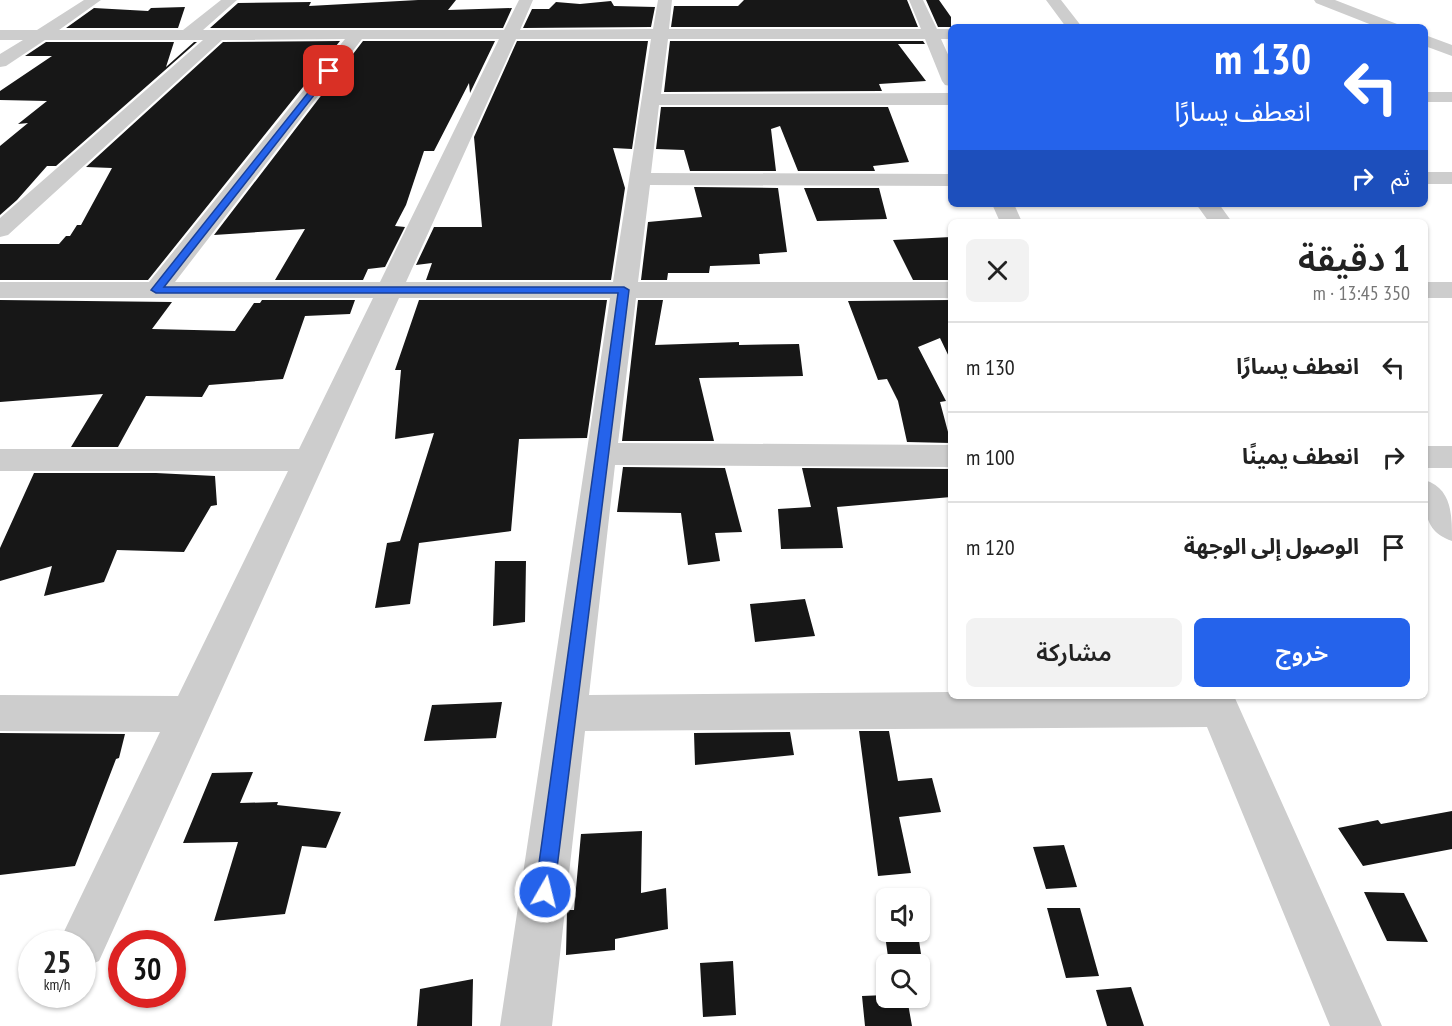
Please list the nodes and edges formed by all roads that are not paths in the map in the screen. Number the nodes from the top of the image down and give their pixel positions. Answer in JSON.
{"nodes":[{"id":1,"x":94,"y":0,"type":"edge"},
{"id":2,"x":230,"y":0,"type":"edge"},
{"id":3,"x":526,"y":0,"type":"edge"},
{"id":4,"x":665,"y":0,"type":"edge"},
{"id":5,"x":916,"y":0,"type":"edge"},
{"id":6,"x":1053,"y":0,"type":"edge"},
{"id":7,"x":1321,"y":0,"type":"edge"},
{"id":8,"x":1072,"y":24,"type":"edge"},
{"id":9,"x":1386,"y":24,"type":"edge"},
{"id":10,"x":0,"y":34,"type":"edge"},
{"id":11,"x":43,"y":34,"type":"junction"},
{"id":12,"x":188,"y":34,"type":"junction"},
{"id":13,"x":219,"y":34,"type":"junction"},
{"id":14,"x":358,"y":34,"type":"junction"},
{"id":15,"x":510,"y":34,"type":"junction"},
{"id":16,"x":661,"y":34,"type":"junction"},
{"id":17,"x":931,"y":34,"type":"junction"},
{"id":18,"x":948,"y":34,"type":"edge"},
{"id":19,"x":1428,"y":41,"type":"edge"},
{"id":20,"x":1452,"y":51,"type":"edge"},
{"id":21,"x":0,"y":62,"type":"edge"},
{"id":22,"x":948,"y":74,"type":"edge"},
{"id":23,"x":1428,"y":97,"type":"edge"},
{"id":24,"x":1452,"y":97,"type":"edge"},
{"id":25,"x":948,"y":99,"type":"edge"},
{"id":26,"x":651,"y":100,"type":"junction"},
{"id":27,"x":1428,"y":178,"type":"edge"},
{"id":28,"x":1452,"y":178,"type":"edge"},
{"id":29,"x":640,"y":179,"type":"junction"},
{"id":30,"x":948,"y":180,"type":"edge"},
{"id":31,"x":1209,"y":207,"type":"edge"},
{"id":32,"x":1219,"y":219,"type":"edge"},
{"id":33,"x":0,"y":230,"type":"edge"},
{"id":34,"x":0,"y":290,"type":"edge"},
{"id":35,"x":156,"y":290,"type":"junction"},
{"id":36,"x":389,"y":290,"type":"junction"},
{"id":37,"x":624,"y":290,"type":"junction"},
{"id":38,"x":948,"y":290,"type":"edge"},
{"id":39,"x":1428,"y":290,"type":"edge"},
{"id":40,"x":1452,"y":290,"type":"edge"},
{"id":41,"x":601,"y":454,"type":"junction"},
{"id":42,"x":948,"y":456,"type":"edge"},
{"id":43,"x":1428,"y":457,"type":"edge"},
{"id":44,"x":1452,"y":457,"type":"edge"},
{"id":45,"x":0,"y":460,"type":"edge"},
{"id":46,"x":309,"y":460,"type":"junction"},
{"id":47,"x":1428,"y":496,"type":"edge"},
{"id":48,"x":1452,"y":528,"type":"edge"},
{"id":49,"x":1217,"y":703,"type":"edge"},
{"id":50,"x":0,"y":713,"type":"edge"},
{"id":51,"x":569,"y":713,"type":"junction"},
{"id":52,"x":190,"y":714,"type":"junction"},
{"id":53,"x":89,"y":930,"type":"edge"},
{"id":54,"x":526,"y":1026,"type":"edge"},
{"id":55,"x":1356,"y":1026,"type":"edge"}],
"edges":[{"from":1,"to":11,"type":"street"},
{"from":2,"to":12,"type":"street"},
{"from":3,"to":15,"type":"street"},
{"from":4,"to":16,"type":"street"},
{"from":5,"to":17,"type":"street"},
{"from":6,"to":8,"type":"street"},
{"from":7,"to":9,"type":"street"},
{"from":10,"to":11,"type":"street"},
{"from":11,"to":12,"type":"street"},
{"from":11,"to":21,"type":"street"},
{"from":12,"to":13,"type":"street"},
{"from":13,"to":14,"type":"street"},
{"from":13,"to":33,"type":"street"},
{"from":14,"to":15,"type":"street"},
{"from":14,"to":35,"type":"street"},
{"from":15,"to":16,"type":"street"},
{"from":15,"to":36,"type":"street"},
{"from":16,"to":17,"type":"street"},
{"from":16,"to":26,"type":"street"},
{"from":17,"to":18,"type":"street"},
{"from":17,"to":22,"type":"street"},
{"from":19,"to":20,"type":"street"},
{"from":23,"to":24,"type":"street"},
{"from":25,"to":26,"type":"street"},
{"from":26,"to":29,"type":"street"},
{"from":27,"to":28,"type":"street"},
{"from":29,"to":30,"type":"street"},
{"from":29,"to":37,"type":"street"},
{"from":31,"to":32,"type":"street"},
{"from":34,"to":35,"type":"street"},
{"from":35,"to":36,"type":"street"},
{"from":36,"to":37,"type":"street"},
{"from":36,"to":46,"type":"street"},
{"from":37,"to":38,"type":"street"},
{"from":37,"to":41,"type":"street"},
{"from":39,"to":40,"type":"street"},
{"from":41,"to":42,"type":"street"},
{"from":41,"to":51,"type":"street"},
{"from":43,"to":44,"type":"street"},
{"from":45,"to":46,"type":"street"},
{"from":46,"to":52,"type":"street"},
{"from":47,"to":48,"type":"street"},
{"from":49,"to":51,"type":"street"},
{"from":49,"to":55,"type":"street"},
{"from":50,"to":52,"type":"street"},
{"from":51,"to":54,"type":"street"},
{"from":52,"to":53,"type":"street"}]}
